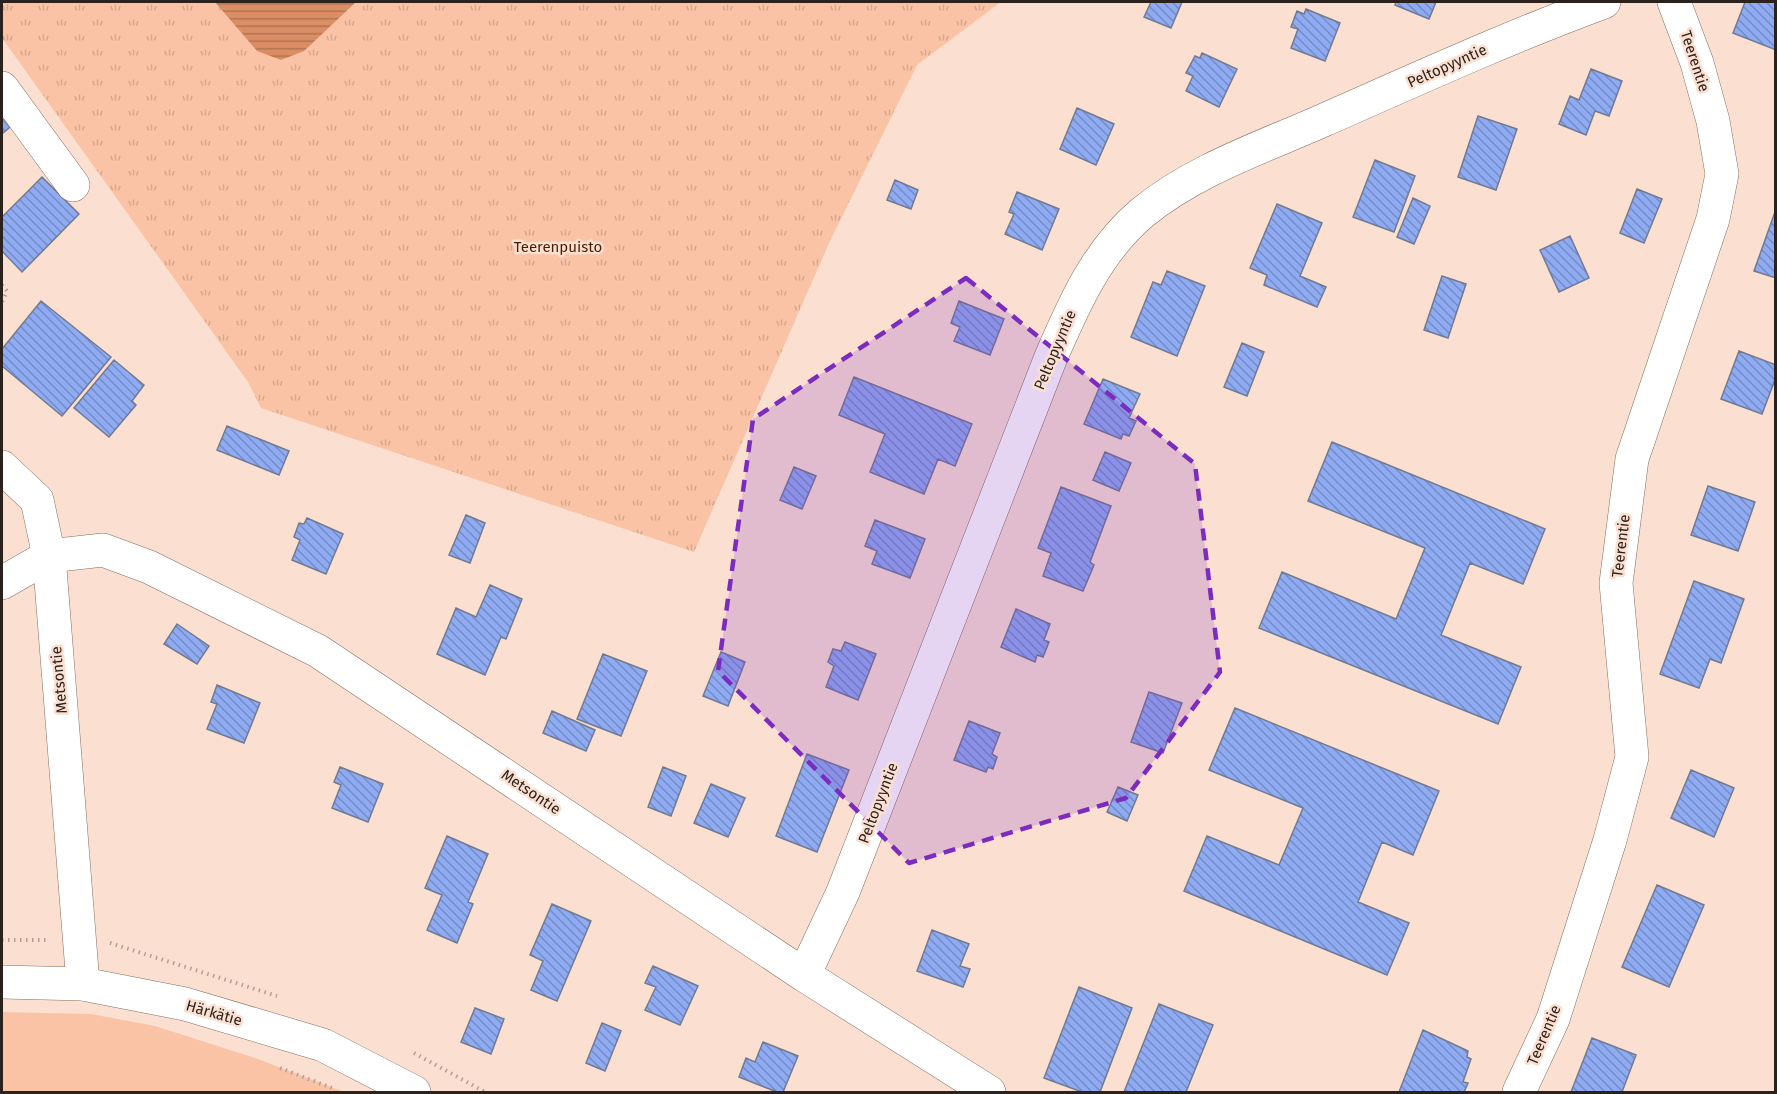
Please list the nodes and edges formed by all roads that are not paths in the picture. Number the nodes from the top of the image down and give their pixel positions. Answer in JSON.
{"nodes":[{"id":1,"x":1604,"y":2,"type":"edge"},
{"id":2,"x":1674,"y":2,"type":"edge"},
{"id":3,"x":2,"y":88,"type":"edge"},
{"id":4,"x":73,"y":185,"type":"dead end"},
{"id":5,"x":2,"y":467,"type":"edge"},
{"id":6,"x":49,"y":556,"type":"junction"},
{"id":7,"x":2,"y":583,"type":"edge"},
{"id":8,"x":804,"y":975,"type":"junction"},
{"id":9,"x":2,"y":981,"type":"edge"},
{"id":10,"x":83,"y":984,"type":"junction"},
{"id":11,"x":414,"y":1092,"type":"edge"},
{"id":12,"x":989,"y":1092,"type":"edge"},
{"id":13,"x":1520,"y":1092,"type":"edge"}],
"edges":[{"from":1,"to":8,"type":"street","name":"Peltopyyntie"},
{"from":2,"to":13,"type":"street","name":"Teerentie"},
{"from":3,"to":4,"type":"street"},
{"from":5,"to":6,"type":"street"},
{"from":6,"to":7,"type":"street","name":"Metsontie"},
{"from":6,"to":8,"type":"street","name":"Metsontie"},
{"from":6,"to":10,"type":"street","name":"Metsontie"},
{"from":8,"to":12,"type":"street","name":"Metsontie"},
{"from":9,"to":10,"type":"street","name":"Härkätie"},
{"from":10,"to":11,"type":"street","name":"Härkätie"}]}
